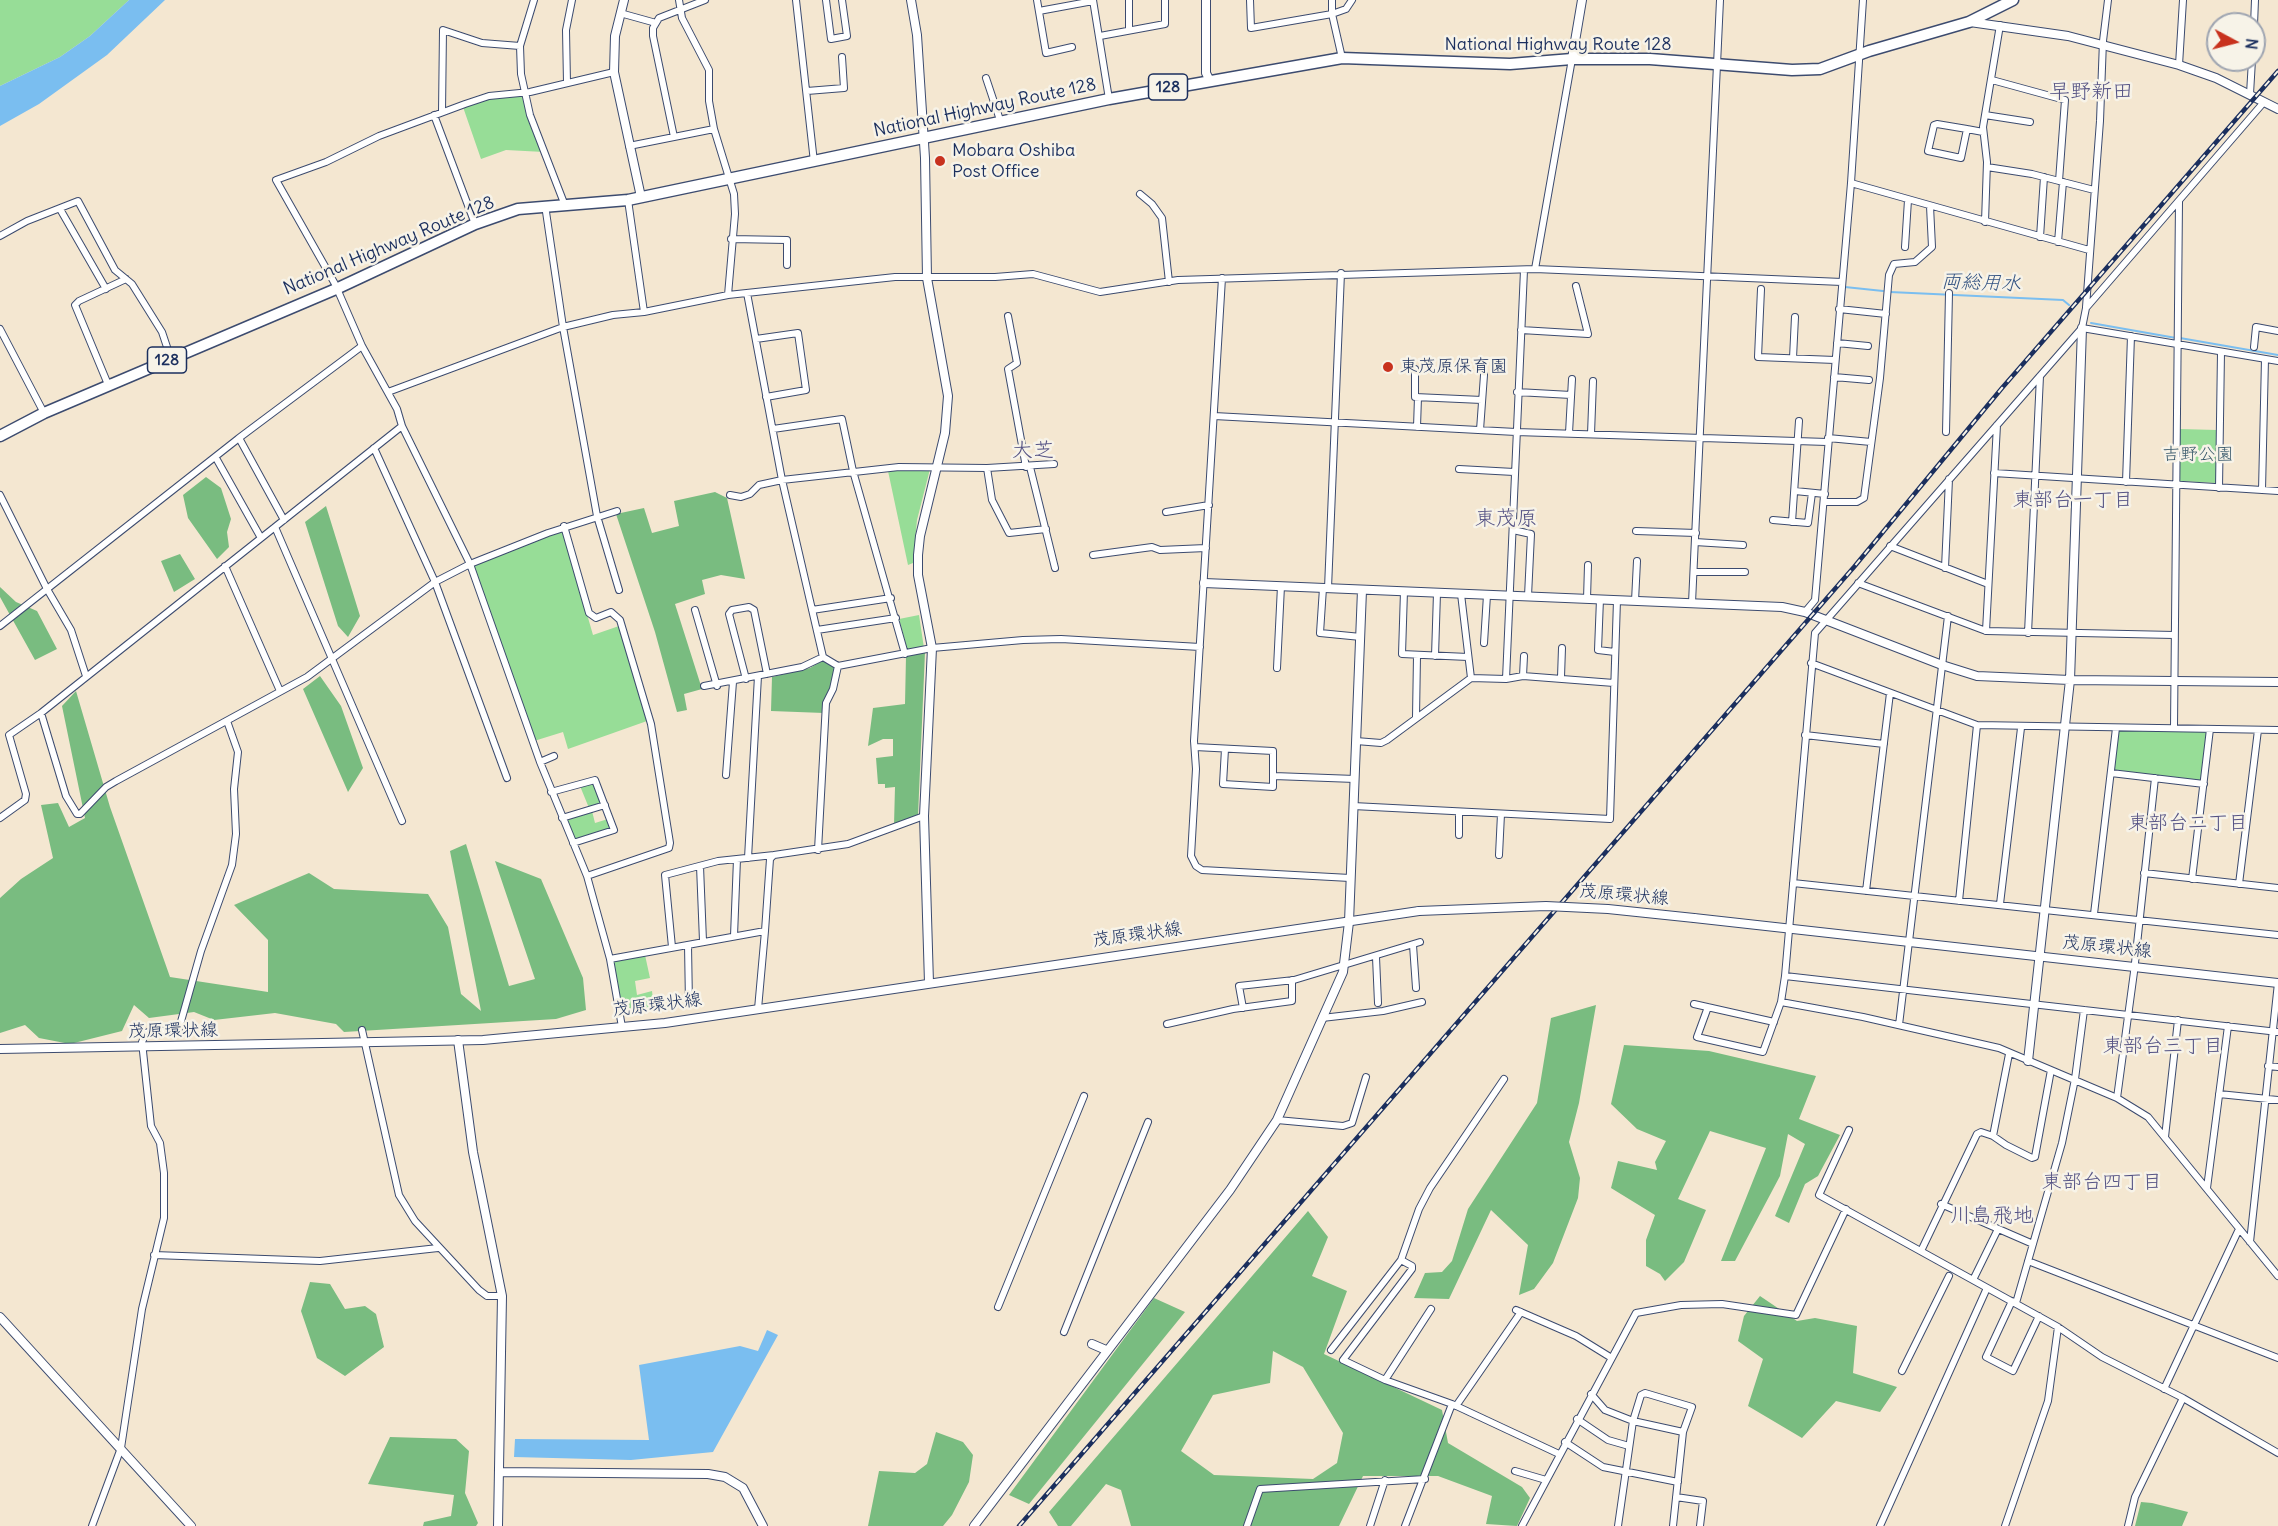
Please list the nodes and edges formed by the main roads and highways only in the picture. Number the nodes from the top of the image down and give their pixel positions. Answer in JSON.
{"nodes":[{"id":1,"x":2013,"y":0,"type":"edge"},
{"id":2,"x":0,"y":436,"type":"edge"},
{"id":3,"x":2278,"y":982,"type":"edge"},
{"id":4,"x":0,"y":1049,"type":"edge"}],
"edges":[{"from":1,"to":2,"type":"highway","name":"National Highway Route 128","number":"128"},
{"from":3,"to":4,"type":"main road","name":"茂原環状線","bridge":true}]}
